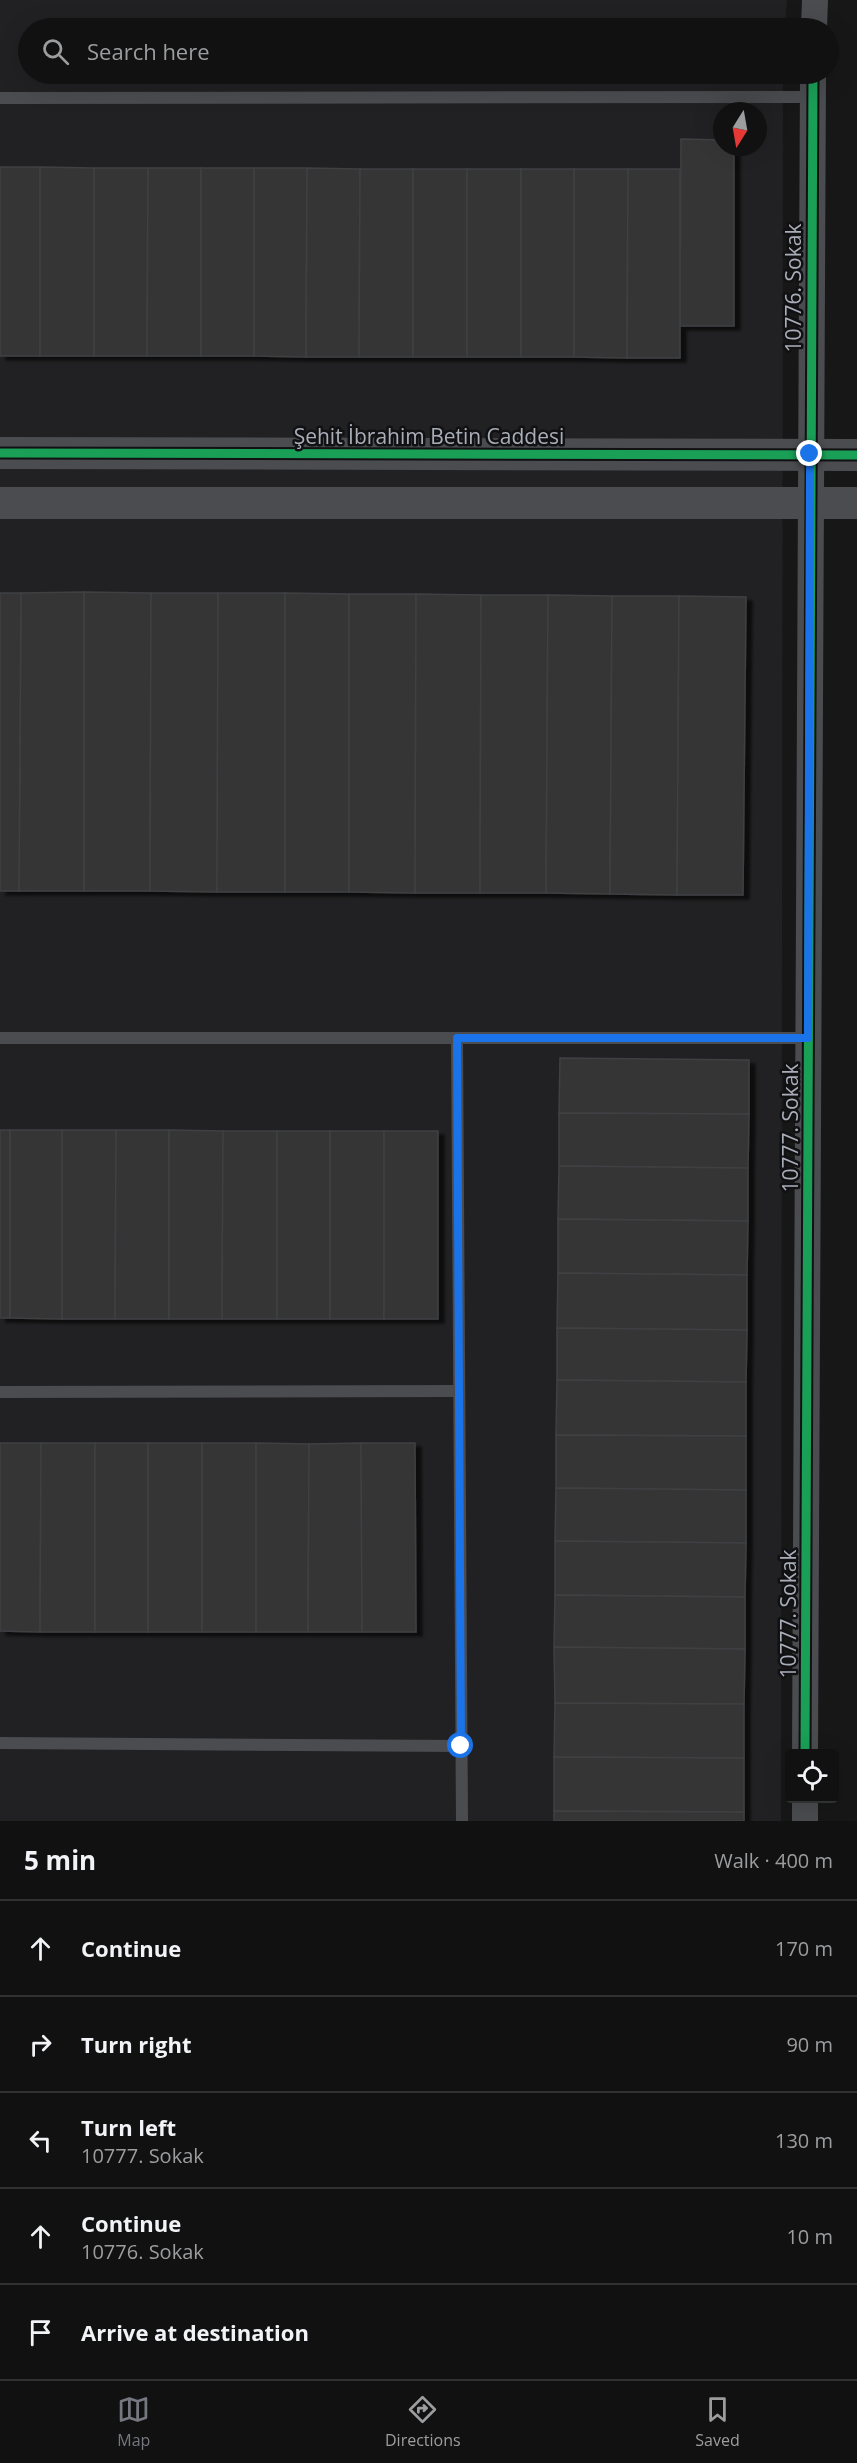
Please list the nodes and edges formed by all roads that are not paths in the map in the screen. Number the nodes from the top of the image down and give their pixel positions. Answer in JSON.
{"nodes":[{"id":1,"x":815,"y":0,"type":"edge"},
{"id":2,"x":814,"y":18,"type":"edge"},
{"id":3,"x":812,"y":85,"type":"edge"},
{"id":4,"x":0,"y":98,"type":"edge"},
{"id":5,"x":0,"y":453,"type":"edge"},
{"id":6,"x":810,"y":454,"type":"junction"},
{"id":7,"x":857,"y":455,"type":"edge"},
{"id":8,"x":0,"y":503,"type":"edge"},
{"id":9,"x":811,"y":503,"type":"junction"},
{"id":10,"x":857,"y":503,"type":"edge"},
{"id":11,"x":0,"y":1038,"type":"edge"},
{"id":12,"x":457,"y":1038,"type":"junction"},
{"id":13,"x":808,"y":1038,"type":"junction"},
{"id":14,"x":459,"y":1391,"type":"junction"},
{"id":15,"x":0,"y":1392,"type":"edge"},
{"id":16,"x":0,"y":1743,"type":"edge"},
{"id":17,"x":461,"y":1746,"type":"junction"},
{"id":18,"x":805,"y":1749,"type":"edge"},
{"id":19,"x":805,"y":1803,"type":"edge"},
{"id":20,"x":462,"y":1821,"type":"edge"},
{"id":21,"x":805,"y":1821,"type":"edge"}],
"edges":[{"from":1,"to":2,"type":"street"},
{"from":3,"to":4,"type":"lane"},
{"from":3,"to":6,"type":"street","name":"10776. Sokak"},
{"from":5,"to":6,"type":"street","name":"Şehit İbrahim Betin Caddesi"},
{"from":6,"to":7,"type":"street","name":"Şehit İbrahim Betin Caddesi"},
{"from":6,"to":9,"type":"street","name":"10776. Sokak"},
{"from":8,"to":9,"type":"street"},
{"from":9,"to":10,"type":"street"},
{"from":9,"to":13,"type":"street","name":"10777. Sokak"},
{"from":11,"to":12,"type":"lane"},
{"from":12,"to":13,"type":"lane"},
{"from":12,"to":14,"type":"lane"},
{"from":13,"to":18,"type":"street","name":"10777. Sokak"},
{"from":14,"to":15,"type":"lane"},
{"from":14,"to":17,"type":"lane"},
{"from":16,"to":17,"type":"lane"},
{"from":17,"to":20,"type":"lane"},
{"from":19,"to":21,"type":"street"}]}
